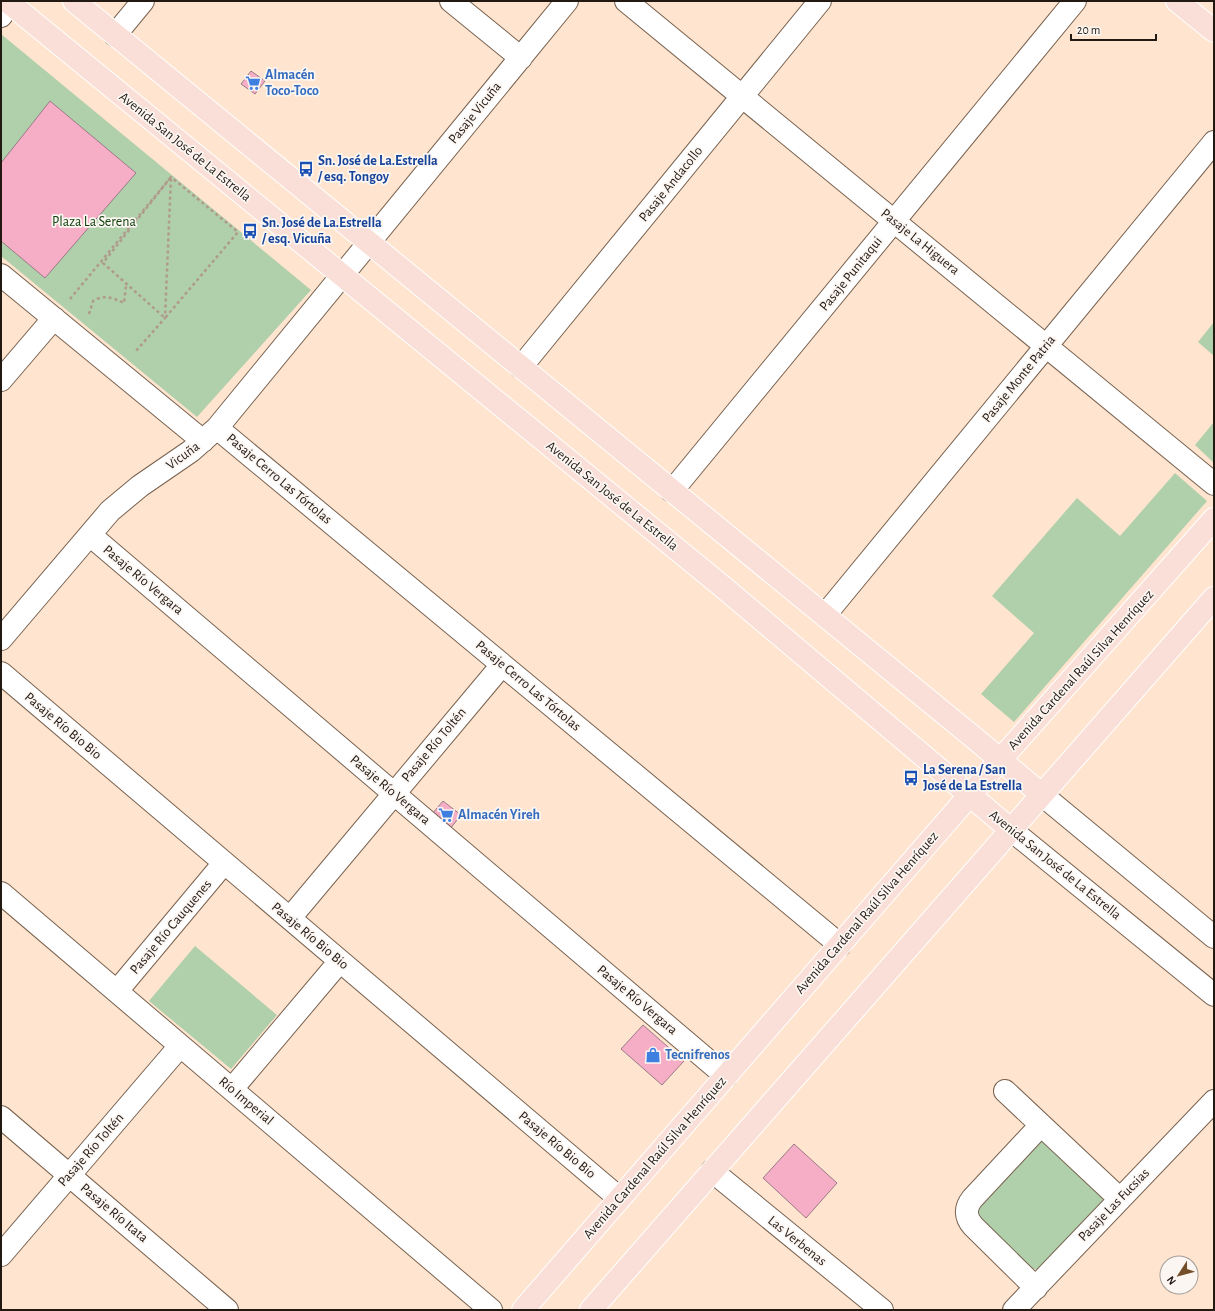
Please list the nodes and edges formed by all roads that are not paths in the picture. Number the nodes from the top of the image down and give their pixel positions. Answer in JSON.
{"nodes":[{"id":1,"x":74,"y":1,"type":"edge"},
{"id":2,"x":143,"y":1,"type":"edge"},
{"id":3,"x":451,"y":1,"type":"edge"},
{"id":4,"x":567,"y":1,"type":"edge"},
{"id":5,"x":626,"y":1,"type":"edge"},
{"id":6,"x":820,"y":1,"type":"edge"},
{"id":7,"x":1075,"y":1,"type":"edge"},
{"id":8,"x":1177,"y":1,"type":"edge"},
{"id":9,"x":6,"y":7,"type":"edge"},
{"id":10,"x":1214,"y":31,"type":"edge"},
{"id":11,"x":115,"y":35,"type":"junction"},
{"id":12,"x":521,"y":58,"type":"junction"},
{"id":13,"x":742,"y":96,"type":"junction"},
{"id":14,"x":1214,"y":142,"type":"edge"},
{"id":15,"x":894,"y":221,"type":"junction"},
{"id":16,"x":369,"y":243,"type":"junction"},
{"id":17,"x":1,"y":274,"type":"edge"},
{"id":18,"x":342,"y":276,"type":"junction"},
{"id":19,"x":54,"y":318,"type":"junction"},
{"id":20,"x":1046,"y":346,"type":"junction"},
{"id":21,"x":521,"y":367,"type":"junction"},
{"id":22,"x":1,"y":380,"type":"edge"},
{"id":23,"x":210,"y":435,"type":"junction"},
{"id":24,"x":1214,"y":484,"type":"edge"},
{"id":25,"x":672,"y":491,"type":"junction"},
{"id":26,"x":1214,"y":519,"type":"edge"},
{"id":27,"x":90,"y":535,"type":"junction"},
{"id":28,"x":1214,"y":598,"type":"edge"},
{"id":29,"x":825,"y":615,"type":"junction"},
{"id":30,"x":1,"y":639,"type":"edge"},
{"id":31,"x":502,"y":665,"type":"junction"},
{"id":32,"x":1,"y":673,"type":"edge"},
{"id":33,"x":1001,"y":760,"type":"junction"},
{"id":34,"x":394,"y":793,"type":"junction"},
{"id":35,"x":1041,"y":794,"type":"junction"},
{"id":36,"x":970,"y":795,"type":"junction"},
{"id":37,"x":1010,"y":829,"type":"junction"},
{"id":38,"x":224,"y":863,"type":"junction"},
{"id":39,"x":1,"y":893,"type":"edge"},
{"id":40,"x":290,"y":918,"type":"junction"},
{"id":41,"x":1214,"y":937,"type":"edge"},
{"id":42,"x":840,"y":945,"type":"junction"},
{"id":43,"x":340,"y":961,"type":"junction"},
{"id":44,"x":117,"y":991,"type":"junction"},
{"id":45,"x":1214,"y":995,"type":"edge"},
{"id":46,"x":180,"y":1046,"type":"junction"},
{"id":47,"x":726,"y":1076,"type":"junction"},
{"id":48,"x":232,"y":1089,"type":"junction"},
{"id":49,"x":1005,"y":1091,"type":"dead end"},
{"id":50,"x":1214,"y":1101,"type":"edge"},
{"id":51,"x":1,"y":1117,"type":"edge"},
{"id":52,"x":1041,"y":1125,"type":"junction"},
{"id":53,"x":712,"y":1171,"type":"junction"},
{"id":54,"x":69,"y":1175,"type":"junction"},
{"id":55,"x":620,"y":1198,"type":"junction"},
{"id":56,"x":1120,"y":1199,"type":"junction"},
{"id":57,"x":1,"y":1255,"type":"edge"},
{"id":58,"x":1036,"y":1288,"type":"junction"},
{"id":59,"x":228,"y":1310,"type":"edge"},
{"id":60,"x":491,"y":1310,"type":"edge"},
{"id":61,"x":523,"y":1310,"type":"edge"},
{"id":62,"x":591,"y":1310,"type":"edge"},
{"id":63,"x":882,"y":1310,"type":"edge"},
{"id":64,"x":1014,"y":1310,"type":"edge"}],
"edges":[{"from":1,"to":11,"type":"main road"},
{"from":2,"to":11,"type":"street"},
{"from":3,"to":12,"type":"street"},
{"from":4,"to":12,"type":"street","name":"Pasaje Vicuña"},
{"from":5,"to":13,"type":"street","name":"Pasaje La Higuera"},
{"from":6,"to":13,"type":"street","name":"Pasaje Andacollo"},
{"from":7,"to":15,"type":"street","name":"Pasaje Punitaqui"},
{"from":8,"to":10,"type":"main road"},
{"from":9,"to":18,"type":"main road","name":"Avenida San José de La Estrella"},
{"from":11,"to":16,"type":"main road"},
{"from":12,"to":16,"type":"street","name":"Pasaje Vicuña"},
{"from":13,"to":15,"type":"street","name":"Pasaje La Higuera"},
{"from":13,"to":21,"type":"street","name":"Pasaje Andacollo"},
{"from":14,"to":20,"type":"street","name":"Pasaje Monte Patria"},
{"from":15,"to":20,"type":"street","name":"Pasaje La Higuera"},
{"from":15,"to":25,"type":"street","name":"Pasaje Punitaqui"},
{"from":16,"to":18,"type":"street","name":"Vicuña"},
{"from":16,"to":21,"type":"main road"},
{"from":17,"to":19,"type":"street","name":"Pasaje Cerro Las Tórtolas"},
{"from":18,"to":23,"type":"street","name":"Vicuña"},
{"from":18,"to":36,"type":"main road","name":"Avenida San José de La Estrella"},
{"from":19,"to":22,"type":"street"},
{"from":19,"to":23,"type":"street","name":"Pasaje Cerro Las Tórtolas"},
{"from":20,"to":24,"type":"street","name":"Pasaje La Higuera"},
{"from":20,"to":29,"type":"street","name":"Pasaje Monte Patria"},
{"from":21,"to":25,"type":"main road"},
{"from":23,"to":27,"type":"street","name":"Vicuña"},
{"from":23,"to":31,"type":"street","name":"Pasaje Cerro Las Tórtolas"},
{"from":25,"to":29,"type":"main road"},
{"from":26,"to":33,"type":"main road","name":"Avenida Cardenal Raúl Silva Henríquez"},
{"from":27,"to":30,"type":"street","name":"Vicuña"},
{"from":27,"to":34,"type":"street","name":"Pasaje Río Vergara"},
{"from":28,"to":35,"type":"main road"},
{"from":29,"to":33,"type":"main road"},
{"from":31,"to":34,"type":"street","name":"Pasaje Río Toltén"},
{"from":31,"to":42,"type":"street","name":"Pasaje Cerro Las Tórtolas"},
{"from":32,"to":38,"type":"street","name":"Pasaje Río Bio Bio"},
{"from":33,"to":35,"type":"main road"},
{"from":33,"to":36,"type":"main road","name":"Avenida Cardenal Raúl Silva Henríquez"},
{"from":34,"to":40,"type":"street","name":"Pasaje Río Toltén"},
{"from":34,"to":47,"type":"street","name":"Pasaje Río Vergara"},
{"from":35,"to":37,"type":"main road"},
{"from":35,"to":41,"type":"street"},
{"from":36,"to":37,"type":"main road","name":"Avenida San José de La Estrella"},
{"from":36,"to":42,"type":"main road","name":"Avenida Cardenal Raúl Silva Henríquez"},
{"from":37,"to":45,"type":"street","name":"Avenida San José de La Estrella"},
{"from":37,"to":53,"type":"main road"},
{"from":38,"to":40,"type":"street","name":"Pasaje Río Bio Bio"},
{"from":38,"to":44,"type":"street","name":"Pasaje Río Cauquenes"},
{"from":39,"to":44,"type":"street","name":"Río Imperial"},
{"from":40,"to":43,"type":"street","name":"Pasaje Río Bio Bio"},
{"from":42,"to":47,"type":"main road","name":"Avenida Cardenal Raúl Silva Henríquez"},
{"from":43,"to":48,"type":"street"},
{"from":43,"to":55,"type":"street","name":"Pasaje Río Bio Bio"},
{"from":44,"to":46,"type":"street","name":"Río Imperial"},
{"from":46,"to":48,"type":"street","name":"Río Imperial"},
{"from":46,"to":54,"type":"street","name":"Pasaje Río Toltén"},
{"from":47,"to":55,"type":"main road","name":"Avenida Cardenal Raúl Silva Henríquez"},
{"from":48,"to":60,"type":"street","name":"Río Imperial"},
{"from":49,"to":52,"type":"street"},
{"from":50,"to":56,"type":"street","name":"Pasaje Las Fucsias"},
{"from":51,"to":54,"type":"street","name":"Pasaje Río Itata"},
{"from":52,"to":56,"type":"street"},
{"from":52,"to":58,"type":"street"},
{"from":53,"to":62,"type":"main road"},
{"from":53,"to":63,"type":"street","name":"Las Verbenas"},
{"from":54,"to":57,"type":"street","name":"Pasaje Río Toltén"},
{"from":54,"to":59,"type":"street","name":"Pasaje Río Itata"},
{"from":55,"to":61,"type":"main road","name":"Avenida Cardenal Raúl Silva Henríquez"},
{"from":56,"to":58,"type":"street","name":"Pasaje Las Fucsias"},
{"from":58,"to":64,"type":"street","name":"Pasaje Las Fucsias"}]}
